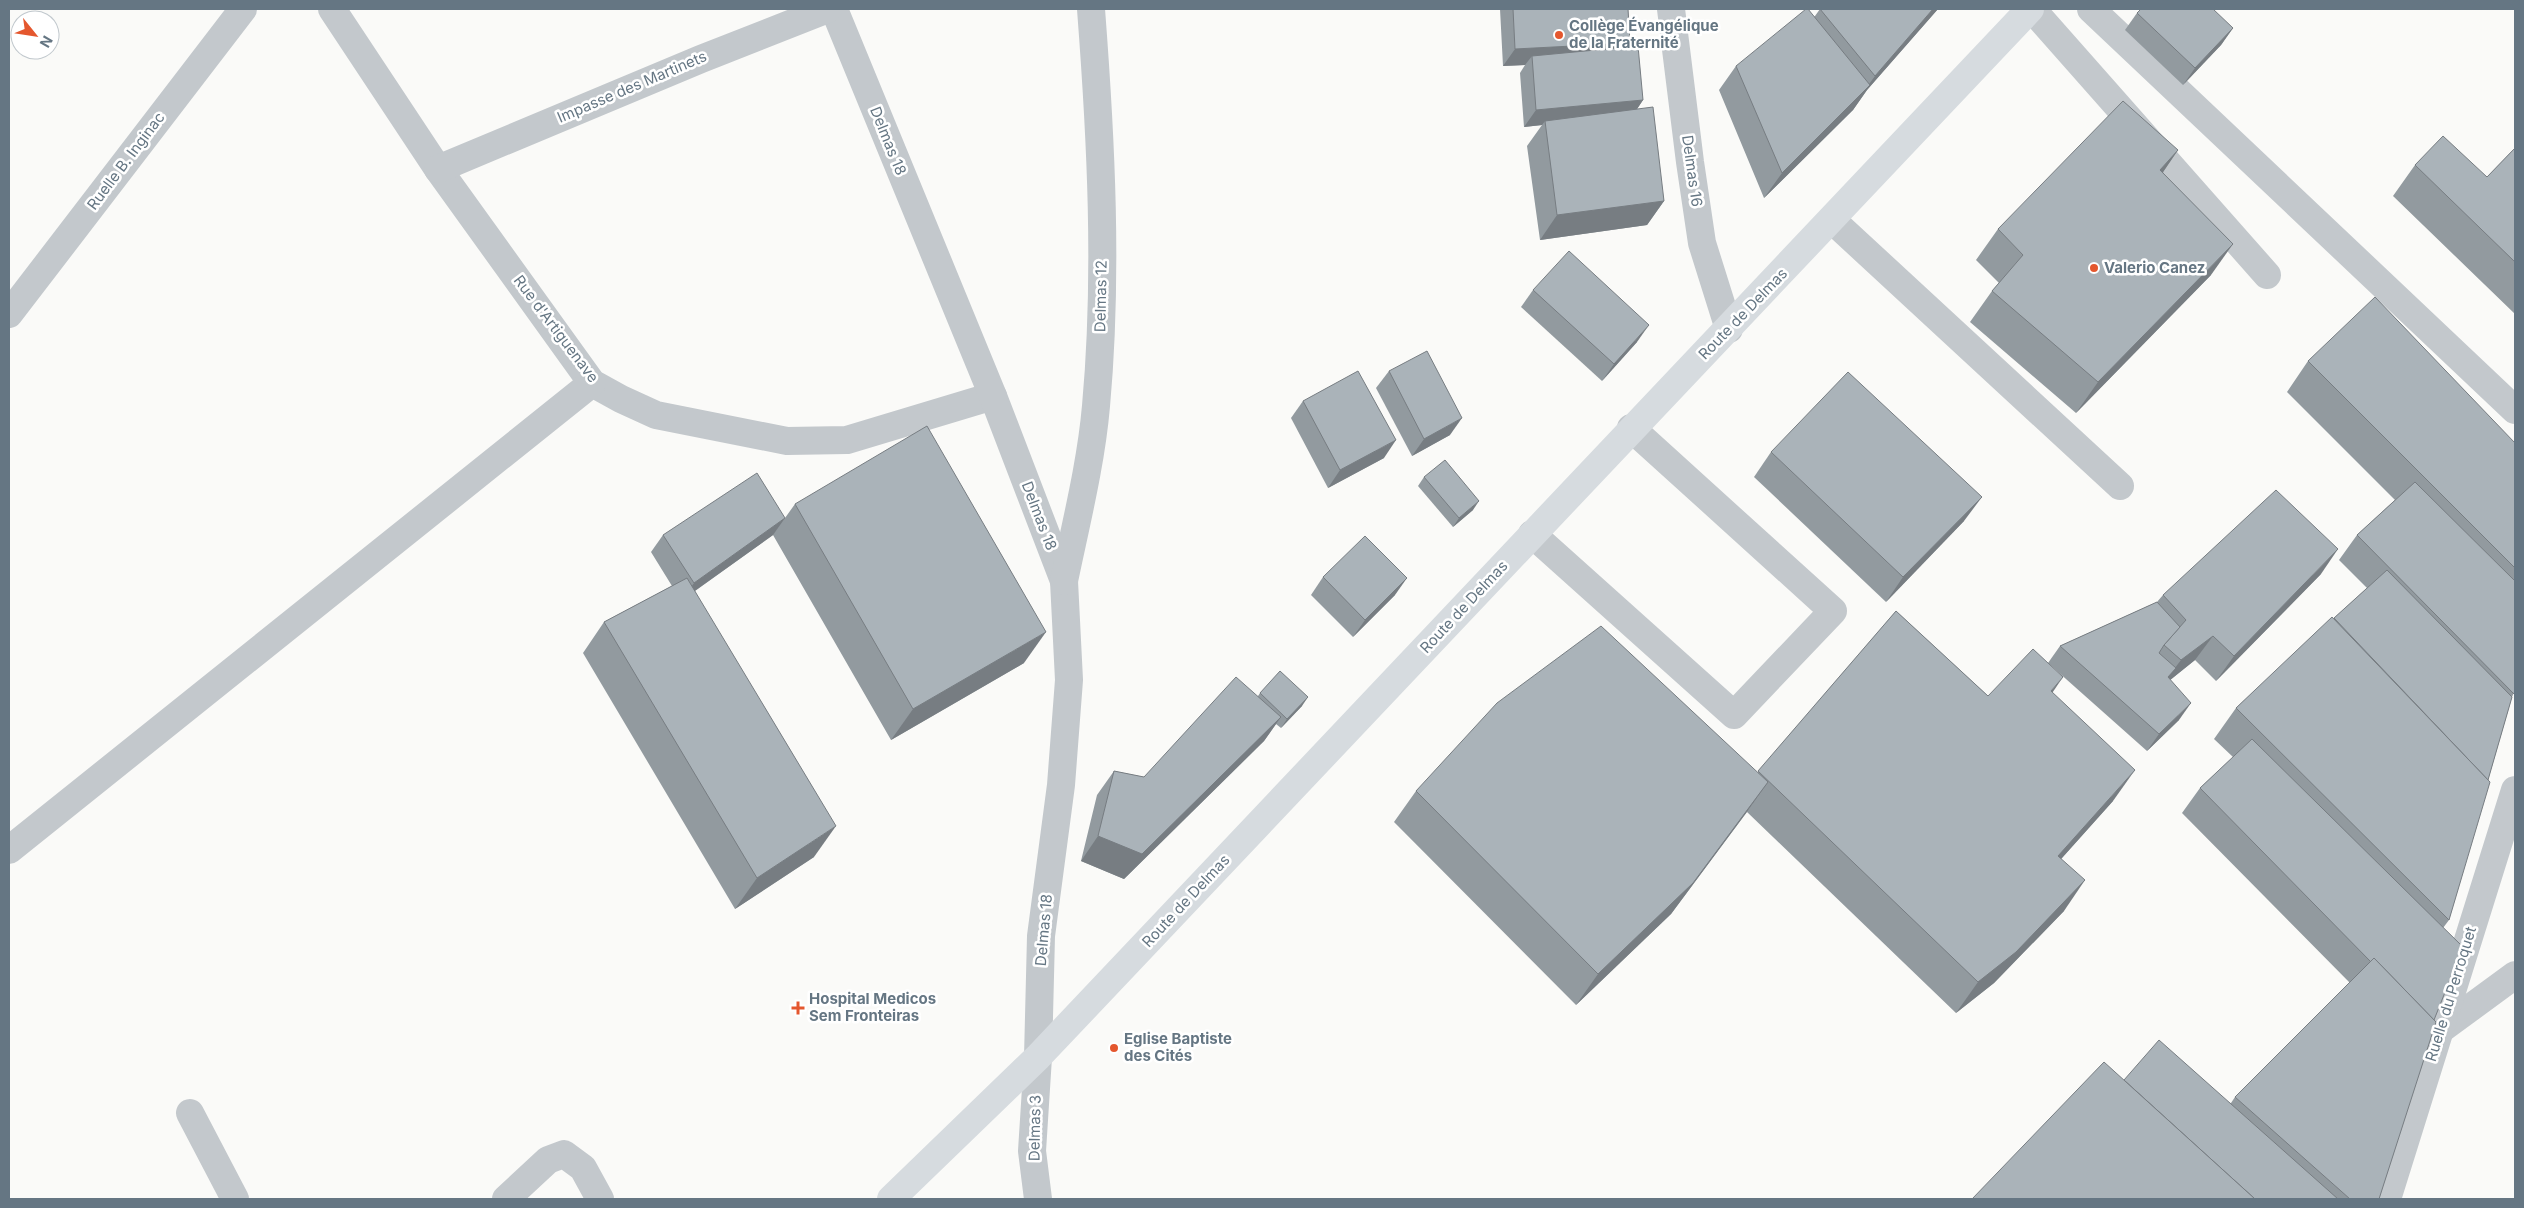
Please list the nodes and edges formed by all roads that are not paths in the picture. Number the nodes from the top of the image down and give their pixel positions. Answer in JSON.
{"nodes":[{"id":1,"x":243,"y":9,"type":"edge"},
{"id":2,"x":332,"y":9,"type":"edge"},
{"id":3,"x":828,"y":9,"type":"edge"},
{"id":4,"x":834,"y":9,"type":"edge"},
{"id":5,"x":1091,"y":9,"type":"edge"},
{"id":6,"x":1671,"y":9,"type":"edge"},
{"id":7,"x":2031,"y":9,"type":"edge"},
{"id":8,"x":2091,"y":9,"type":"edge"},
{"id":9,"x":438,"y":169,"type":"junction"},
{"id":10,"x":1832,"y":220,"type":"junction"},
{"id":11,"x":2267,"y":275,"type":"dead end"},
{"id":12,"x":9,"y":314,"type":"edge"},
{"id":13,"x":1729,"y":329,"type":"junction"},
{"id":14,"x":592,"y":383,"type":"junction"},
{"id":15,"x":993,"y":396,"type":"junction"},
{"id":16,"x":2515,"y":410,"type":"edge"},
{"id":17,"x":1631,"y":428,"type":"junction"},
{"id":18,"x":2120,"y":486,"type":"dead end"},
{"id":19,"x":1532,"y":534,"type":"junction"},
{"id":20,"x":1064,"y":581,"type":"junction"},
{"id":21,"x":2515,"y":790,"type":"edge"},
{"id":22,"x":9,"y":850,"type":"edge"},
{"id":23,"x":2515,"y":975,"type":"edge"},
{"id":24,"x":2440,"y":1030,"type":"junction"},
{"id":25,"x":1038,"y":1058,"type":"junction"},
{"id":26,"x":190,"y":1113,"type":"dead end"},
{"id":27,"x":235,"y":1199,"type":"edge"},
{"id":28,"x":506,"y":1199,"type":"edge"},
{"id":29,"x":600,"y":1199,"type":"edge"},
{"id":30,"x":891,"y":1199,"type":"edge"},
{"id":31,"x":1038,"y":1199,"type":"edge"},
{"id":32,"x":2387,"y":1199,"type":"edge"}],
"edges":[{"from":1,"to":12,"type":"street","name":"Ruelle B. Inginac"},
{"from":2,"to":9,"type":"street","name":"Rue d'Artiguenave"},
{"from":3,"to":9,"type":"street","name":"Impasse des Martinets"},
{"from":4,"to":15,"type":"street","name":"Delmas 18"},
{"from":5,"to":20,"type":"street","name":"Delmas 12"},
{"from":6,"to":13,"type":"street","name":"Delmas 16"},
{"from":7,"to":10,"type":"main road","name":"Route de Delmas"},
{"from":7,"to":11,"type":"street"},
{"from":8,"to":16,"type":"street"},
{"from":9,"to":14,"type":"street","name":"Rue d'Artiguenave"},
{"from":10,"to":13,"type":"main road","name":"Route de Delmas"},
{"from":10,"to":18,"type":"street"},
{"from":13,"to":17,"type":"main road","name":"Route de Delmas"},
{"from":14,"to":15,"type":"street","name":"Rue d'Artiguenave"},
{"from":14,"to":22,"type":"street"},
{"from":15,"to":20,"type":"street","name":"Delmas 18"},
{"from":17,"to":19,"type":"main road","name":"Route de Delmas"},
{"from":17,"to":19,"type":"street"},
{"from":19,"to":25,"type":"main road","name":"Route de Delmas"},
{"from":20,"to":25,"type":"street","name":"Delmas 18"},
{"from":21,"to":24,"type":"street","name":"Ruelle du Perroquet"},
{"from":23,"to":24,"type":"street"},
{"from":24,"to":32,"type":"street","name":"Ruelle du Perroquet"},
{"from":25,"to":30,"type":"main road","name":"Route de Delmas"},
{"from":25,"to":31,"type":"street","name":"Delmas 3"},
{"from":26,"to":27,"type":"street"},
{"from":28,"to":29,"type":"street"}]}
